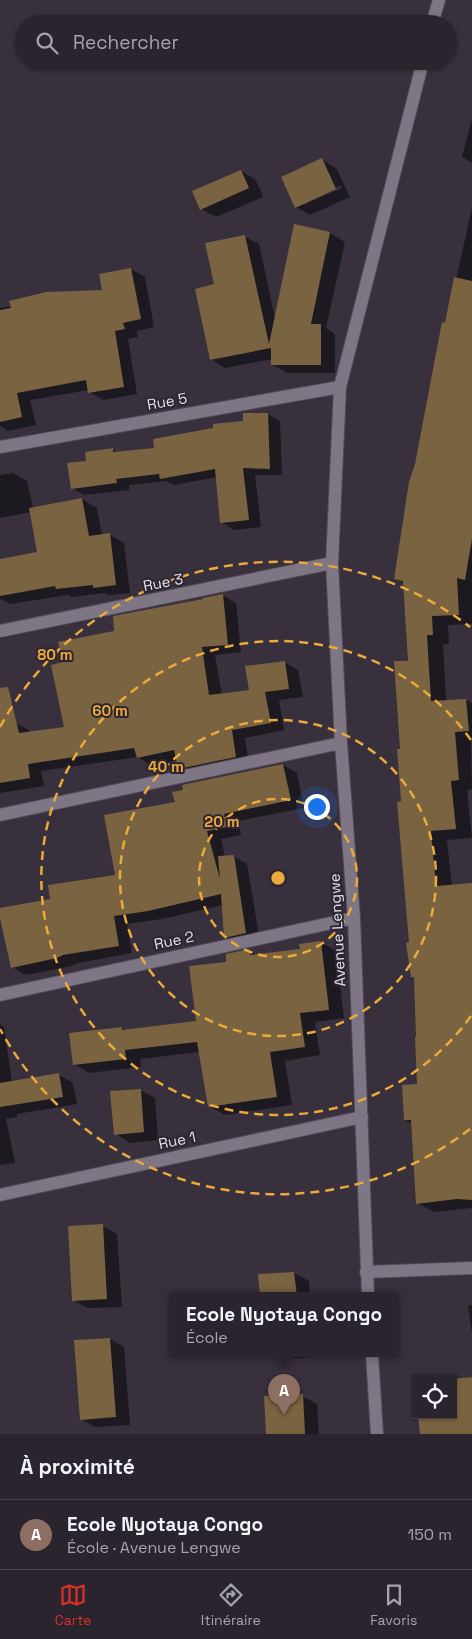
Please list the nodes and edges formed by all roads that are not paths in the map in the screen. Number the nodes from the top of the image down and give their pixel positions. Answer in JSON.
{"nodes":[{"id":1,"x":439,"y":0,"type":"edge"},
{"id":2,"x":435,"y":15,"type":"edge"},
{"id":3,"x":420,"y":70,"type":"edge"},
{"id":4,"x":340,"y":387,"type":"junction"},
{"id":5,"x":0,"y":447,"type":"edge"},
{"id":6,"x":332,"y":563,"type":"junction"},
{"id":7,"x":0,"y":631,"type":"edge"},
{"id":8,"x":340,"y":743,"type":"junction"},
{"id":9,"x":0,"y":815,"type":"edge"},
{"id":10,"x":354,"y":918,"type":"junction"},
{"id":11,"x":0,"y":994,"type":"edge"},
{"id":12,"x":362,"y":1118,"type":"junction"},
{"id":13,"x":0,"y":1195,"type":"edge"},
{"id":14,"x":472,"y":1268,"type":"edge"},
{"id":15,"x":366,"y":1272,"type":"junction"},
{"id":16,"x":368,"y":1292,"type":"edge"},
{"id":17,"x":372,"y":1357,"type":"edge"},
{"id":18,"x":378,"y":1434,"type":"edge"}],
"edges":[{"from":1,"to":2,"type":"street"},
{"from":3,"to":4,"type":"street","name":"Avenue Lengwe"},
{"from":4,"to":5,"type":"street","name":"Rue 5"},
{"from":4,"to":6,"type":"street","name":"Avenue Lengwe"},
{"from":6,"to":7,"type":"street","name":"Rue 3"},
{"from":6,"to":8,"type":"street","name":"Avenue Lengwe"},
{"from":8,"to":9,"type":"street"},
{"from":8,"to":10,"type":"street","name":"Avenue Lengwe"},
{"from":10,"to":11,"type":"street","name":"Rue 2"},
{"from":10,"to":12,"type":"street","name":"Avenue Lengwe"},
{"from":12,"to":13,"type":"street","name":"Rue 1"},
{"from":12,"to":15,"type":"street","name":"Avenue Lengwe"},
{"from":14,"to":15,"type":"street"},
{"from":15,"to":16,"type":"street","name":"Avenue Lengwe"},
{"from":17,"to":18,"type":"street"}]}
